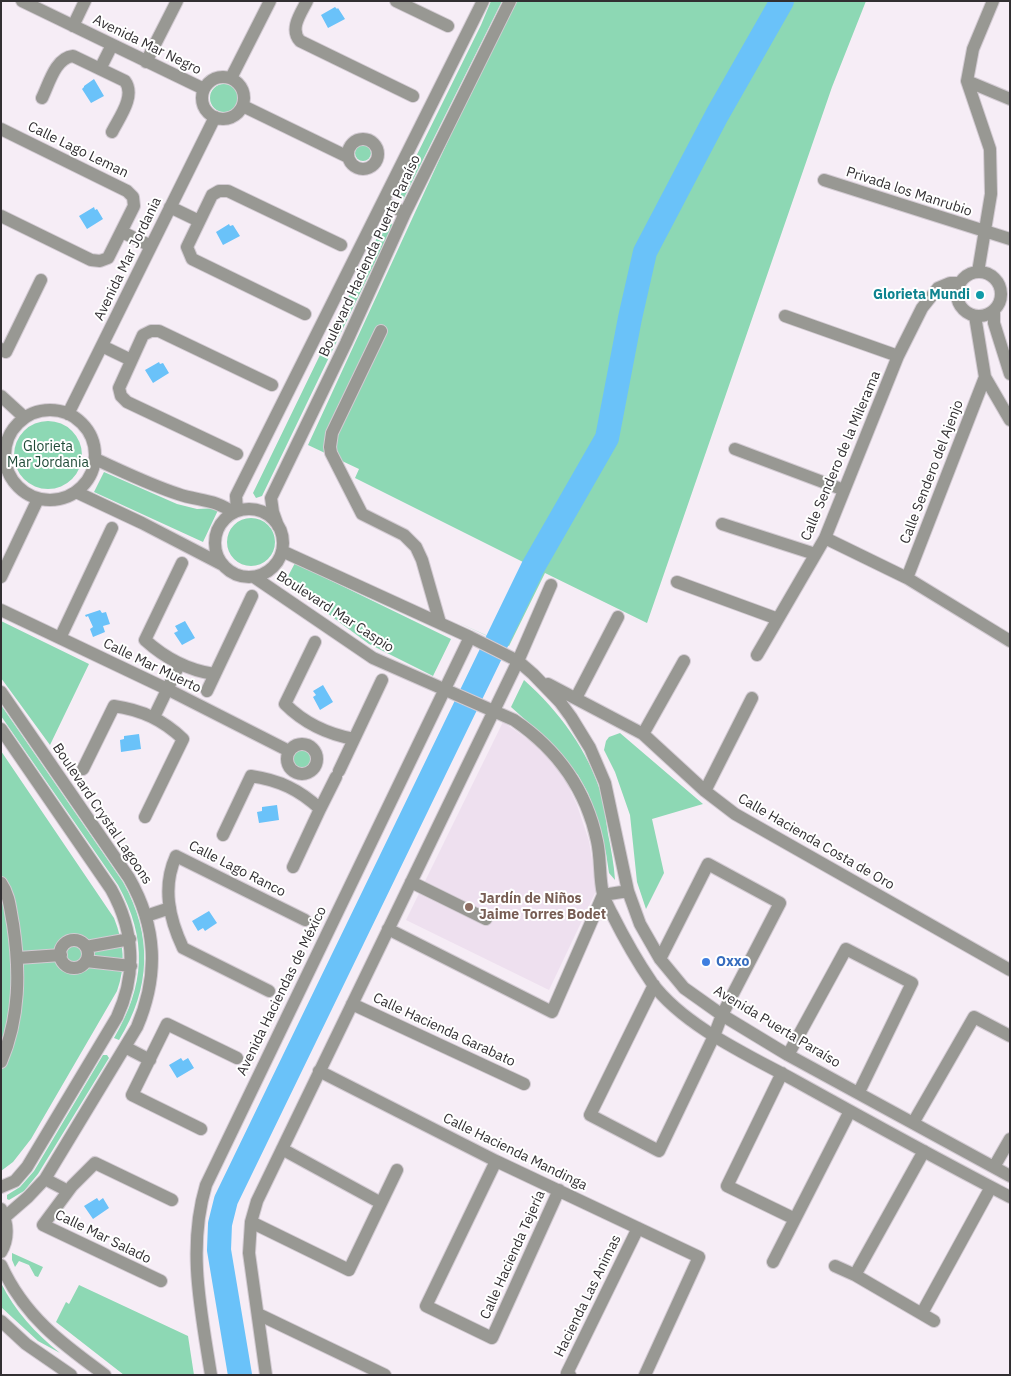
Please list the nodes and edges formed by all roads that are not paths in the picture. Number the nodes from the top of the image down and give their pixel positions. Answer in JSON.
{"nodes":[{"id":1,"x":22,"y":1,"type":"edge"},
{"id":2,"x":85,"y":1,"type":"edge"},
{"id":3,"x":176,"y":1,"type":"edge"},
{"id":4,"x":270,"y":1,"type":"edge"},
{"id":5,"x":306,"y":1,"type":"edge"},
{"id":6,"x":396,"y":1,"type":"edge"},
{"id":7,"x":483,"y":1,"type":"edge"},
{"id":8,"x":510,"y":1,"type":"edge"},
{"id":9,"x":993,"y":1,"type":"edge"},
{"id":10,"x":73,"y":26,"type":"junction"},
{"id":11,"x":448,"y":26,"type":"dead end"},
{"id":12,"x":112,"y":45,"type":"junction"},
{"id":13,"x":146,"y":62,"type":"junction"},
{"id":14,"x":100,"y":69,"type":"junction"},
{"id":15,"x":231,"y":78,"type":"junction"},
{"id":16,"x":967,"y":81,"type":"junction"},
{"id":17,"x":204,"y":89,"type":"junction"},
{"id":18,"x":413,"y":96,"type":"dead end"},
{"id":19,"x":42,"y":98,"type":"dead end"},
{"id":20,"x":1010,"y":99,"type":"edge"},
{"id":21,"x":243,"y":106,"type":"junction"},
{"id":22,"x":215,"y":117,"type":"junction"},
{"id":23,"x":1,"y":129,"type":"edge"},
{"id":24,"x":112,"y":132,"type":"dead end"},
{"id":25,"x":348,"y":157,"type":"dead end"},
{"id":26,"x":824,"y":180,"type":"dead end"},
{"id":27,"x":384,"y":202,"type":"junction"},
{"id":28,"x":170,"y":207,"type":"junction"},
{"id":29,"x":405,"y":213,"type":"junction"},
{"id":30,"x":1,"y":216,"type":"edge"},
{"id":31,"x":199,"y":220,"type":"junction"},
{"id":32,"x":122,"y":232,"type":"junction"},
{"id":33,"x":984,"y":232,"type":"junction"},
{"id":34,"x":1010,"y":239,"type":"edge"},
{"id":35,"x":340,"y":245,"type":"dead end"},
{"id":36,"x":151,"y":246,"type":"junction"},
{"id":37,"x":978,"y":272,"type":"junction"},
{"id":38,"x":41,"y":280,"type":"dead end"},
{"id":39,"x":960,"y":283,"type":"junction"},
{"id":40,"x":994,"y":311,"type":"junction"},
{"id":41,"x":305,"y":314,"type":"dead end"},
{"id":42,"x":785,"y":316,"type":"dead end"},
{"id":43,"x":974,"y":316,"type":"junction"},
{"id":44,"x":381,"y":331,"type":"dead end"},
{"id":45,"x":102,"y":346,"type":"junction"},
{"id":46,"x":1,"y":349,"type":"edge"},
{"id":47,"x":898,"y":356,"type":"junction"},
{"id":48,"x":131,"y":360,"type":"junction"},
{"id":49,"x":1010,"y":374,"type":"edge"},
{"id":50,"x":985,"y":377,"type":"junction"},
{"id":51,"x":272,"y":385,"type":"dead end"},
{"id":52,"x":1,"y":396,"type":"edge"},
{"id":53,"x":68,"y":414,"type":"junction"},
{"id":54,"x":24,"y":417,"type":"junction"},
{"id":55,"x":1010,"y":420,"type":"edge"},
{"id":56,"x":734,"y":449,"type":"dead end"},
{"id":57,"x":237,"y":454,"type":"dead end"},
{"id":58,"x":3,"y":457,"type":"edge"},
{"id":59,"x":95,"y":459,"type":"junction"},
{"id":60,"x":844,"y":490,"type":"junction"},
{"id":61,"x":76,"y":492,"type":"junction"},
{"id":62,"x":38,"y":499,"type":"junction"},
{"id":63,"x":235,"y":512,"type":"junction"},
{"id":64,"x":722,"y":524,"type":"dead end"},
{"id":65,"x":278,"y":526,"type":"junction"},
{"id":66,"x":112,"y":528,"type":"dead end"},
{"id":67,"x":22,"y":534,"type":"junction"},
{"id":68,"x":825,"y":538,"type":"junction"},
{"id":69,"x":282,"y":551,"type":"junction"},
{"id":70,"x":1,"y":554,"type":"edge"},
{"id":71,"x":815,"y":554,"type":"junction"},
{"id":72,"x":182,"y":562,"type":"dead end"},
{"id":73,"x":223,"y":566,"type":"junction"},
{"id":74,"x":1,"y":577,"type":"edge"},
{"id":75,"x":254,"y":577,"type":"junction"},
{"id":76,"x":907,"y":578,"type":"junction"},
{"id":77,"x":677,"y":582,"type":"dead end"},
{"id":78,"x":551,"y":585,"type":"dead end"},
{"id":79,"x":252,"y":596,"type":"dead end"},
{"id":80,"x":1,"y":610,"type":"edge"},
{"id":81,"x":618,"y":617,"type":"dead end"},
{"id":82,"x":778,"y":619,"type":"junction"},
{"id":83,"x":440,"y":623,"type":"junction"},
{"id":84,"x":470,"y":637,"type":"junction"},
{"id":85,"x":60,"y":638,"type":"junction"},
{"id":86,"x":1010,"y":641,"type":"edge"},
{"id":87,"x":315,"y":642,"type":"dead end"},
{"id":88,"x":756,"y":655,"type":"dead end"},
{"id":89,"x":513,"y":659,"type":"junction"},
{"id":90,"x":684,"y":661,"type":"dead end"},
{"id":91,"x":179,"y":664,"type":"junction"},
{"id":92,"x":214,"y":674,"type":"junction"},
{"id":93,"x":382,"y":680,"type":"dead end"},
{"id":94,"x":540,"y":680,"type":"junction"},
{"id":95,"x":167,"y":689,"type":"junction"},
{"id":96,"x":206,"y":691,"type":"dead end"},
{"id":97,"x":1,"y":692,"type":"edge"},
{"id":98,"x":450,"y":692,"type":"junction"},
{"id":99,"x":576,"y":698,"type":"junction"},
{"id":100,"x":752,"y":698,"type":"dead end"},
{"id":101,"x":489,"y":709,"type":"junction"},
{"id":102,"x":154,"y":717,"type":"junction"},
{"id":103,"x":318,"y":728,"type":"junction"},
{"id":104,"x":1,"y":729,"type":"edge"},
{"id":105,"x":643,"y":734,"type":"junction"},
{"id":106,"x":354,"y":738,"type":"junction"},
{"id":107,"x":310,"y":746,"type":"junction"},
{"id":108,"x":289,"y":750,"type":"junction"},
{"id":109,"x":83,"y":769,"type":"dead end"},
{"id":110,"x":298,"y":773,"type":"junction"},
{"id":111,"x":290,"y":787,"type":"junction"},
{"id":112,"x":705,"y":792,"type":"junction"},
{"id":113,"x":320,"y":809,"type":"junction"},
{"id":114,"x":145,"y":816,"type":"dead end"},
{"id":115,"x":223,"y":835,"type":"dead end"},
{"id":116,"x":293,"y":867,"type":"dead end"},
{"id":117,"x":411,"y":882,"type":"junction"},
{"id":118,"x":1,"y":883,"type":"edge"},
{"id":119,"x":628,"y":891,"type":"junction"},
{"id":120,"x":603,"y":895,"type":"junction"},
{"id":121,"x":170,"y":908,"type":"junction"},
{"id":122,"x":146,"y":916,"type":"junction"},
{"id":123,"x":486,"y":919,"type":"dead end"},
{"id":124,"x":305,"y":920,"type":"dead end"},
{"id":125,"x":388,"y":929,"type":"junction"},
{"id":126,"x":130,"y":939,"type":"junction"},
{"id":127,"x":86,"y":948,"type":"junction"},
{"id":128,"x":61,"y":955,"type":"junction"},
{"id":129,"x":18,"y":958,"type":"junction"},
{"id":130,"x":660,"y":959,"type":"junction"},
{"id":131,"x":86,"y":961,"type":"junction"},
{"id":132,"x":131,"y":966,"type":"junction"},
{"id":133,"x":1010,"y":970,"type":"edge"},
{"id":134,"x":654,"y":985,"type":"junction"},
{"id":135,"x":269,"y":990,"type":"dead end"},
{"id":136,"x":352,"y":1004,"type":"junction"},
{"id":137,"x":722,"y":1015,"type":"junction"},
{"id":138,"x":714,"y":1036,"type":"junction"},
{"id":139,"x":1010,"y":1036,"type":"edge"},
{"id":140,"x":102,"y":1042,"type":"junction"},
{"id":141,"x":122,"y":1050,"type":"junction"},
{"id":142,"x":788,"y":1055,"type":"junction"},
{"id":143,"x":237,"y":1058,"type":"dead end"},
{"id":144,"x":150,"y":1060,"type":"junction"},
{"id":145,"x":1,"y":1062,"type":"edge"},
{"id":146,"x":319,"y":1072,"type":"junction"},
{"id":147,"x":782,"y":1073,"type":"junction"},
{"id":148,"x":524,"y":1084,"type":"dead end"},
{"id":149,"x":859,"y":1092,"type":"junction"},
{"id":150,"x":850,"y":1111,"type":"junction"},
{"id":151,"x":913,"y":1123,"type":"junction"},
{"id":152,"x":200,"y":1129,"type":"dead end"},
{"id":153,"x":1010,"y":1139,"type":"edge"},
{"id":154,"x":282,"y":1148,"type":"junction"},
{"id":155,"x":924,"y":1151,"type":"junction"},
{"id":156,"x":496,"y":1161,"type":"junction"},
{"id":157,"x":994,"y":1167,"type":"junction"},
{"id":158,"x":397,"y":1170,"type":"dead end"},
{"id":159,"x":1010,"y":1176,"type":"edge"},
{"id":160,"x":45,"y":1179,"type":"junction"},
{"id":161,"x":1,"y":1187,"type":"edge"},
{"id":162,"x":991,"y":1187,"type":"junction"},
{"id":163,"x":559,"y":1190,"type":"junction"},
{"id":164,"x":68,"y":1191,"type":"junction"},
{"id":165,"x":1010,"y":1197,"type":"edge"},
{"id":166,"x":172,"y":1200,"type":"dead end"},
{"id":167,"x":381,"y":1203,"type":"junction"},
{"id":168,"x":3,"y":1213,"type":"edge"},
{"id":169,"x":795,"y":1219,"type":"junction"},
{"id":170,"x":251,"y":1222,"type":"junction"},
{"id":171,"x":638,"y":1228,"type":"junction"},
{"id":172,"x":1,"y":1252,"type":"edge"},
{"id":173,"x":773,"y":1262,"type":"dead end"},
{"id":174,"x":1,"y":1265,"type":"edge"},
{"id":175,"x":835,"y":1266,"type":"dead end"},
{"id":176,"x":855,"y":1275,"type":"junction"},
{"id":177,"x":161,"y":1281,"type":"dead end"},
{"id":178,"x":922,"y":1313,"type":"junction"},
{"id":179,"x":258,"y":1314,"type":"junction"},
{"id":180,"x":1,"y":1321,"type":"edge"},
{"id":181,"x":934,"y":1321,"type":"dead end"},
{"id":182,"x":74,"y":1352,"type":"junction"},
{"id":183,"x":65,"y":1373,"type":"edge"},
{"id":184,"x":105,"y":1375,"type":"edge"},
{"id":185,"x":211,"y":1375,"type":"edge"},
{"id":186,"x":266,"y":1375,"type":"edge"},
{"id":187,"x":385,"y":1375,"type":"edge"},
{"id":188,"x":570,"y":1375,"type":"edge"},
{"id":189,"x":644,"y":1375,"type":"edge"}],
"edges":[{"from":1,"to":10,"type":"street","name":"Avenida Mar Negro"},
{"from":2,"to":10,"type":"street"},
{"from":3,"to":13,"type":"street"},
{"from":4,"to":15,"type":"street"},
{"from":5,"to":18,"type":"street"},
{"from":6,"to":11,"type":"street"},
{"from":7,"to":27,"type":"street","name":"Boulevard Hacienda Puerta Paraíso"},
{"from":8,"to":29,"type":"street","name":"Boulevard Hacienda Puerta Paraíso"},
{"from":9,"to":16,"type":"street"},
{"from":10,"to":12,"type":"street","name":"Avenida Mar Negro"},
{"from":12,"to":13,"type":"street","name":"Avenida Mar Negro"},
{"from":12,"to":14,"type":"street"},
{"from":13,"to":17,"type":"street","name":"Avenida Mar Negro"},
{"from":14,"to":19,"type":"street"},
{"from":14,"to":24,"type":"street"},
{"from":15,"to":17,"type":"street"},
{"from":15,"to":21,"type":"street"},
{"from":16,"to":20,"type":"street"},
{"from":16,"to":33,"type":"street"},
{"from":17,"to":22,"type":"street"},
{"from":21,"to":22,"type":"street"},
{"from":21,"to":25,"type":"street"},
{"from":22,"to":28,"type":"street","name":"Avenida Mar Jordania"},
{"from":23,"to":32,"type":"street","name":"Calle Lago Leman"},
{"from":26,"to":33,"type":"street","name":"Privada los Manrubio"},
{"from":27,"to":29,"type":"street"},
{"from":27,"to":63,"type":"street","name":"Boulevard Hacienda Puerta Paraíso"},
{"from":28,"to":31,"type":"street"},
{"from":28,"to":36,"type":"street","name":"Avenida Mar Jordania"},
{"from":29,"to":65,"type":"street","name":"Boulevard Hacienda Puerta Paraíso"},
{"from":30,"to":32,"type":"street","name":"Calle Lago Leman"},
{"from":31,"to":35,"type":"street"},
{"from":31,"to":41,"type":"street"},
{"from":32,"to":36,"type":"street"},
{"from":33,"to":34,"type":"street","name":"Privada los Manrubio"},
{"from":33,"to":37,"type":"street"},
{"from":36,"to":45,"type":"street","name":"Avenida Mar Jordania"},
{"from":37,"to":39,"type":"street"},
{"from":37,"to":40,"type":"street"},
{"from":38,"to":46,"type":"street"},
{"from":39,"to":43,"type":"street"},
{"from":39,"to":47,"type":"street","name":"Calle Sendero de la Milerama"},
{"from":40,"to":43,"type":"street"},
{"from":40,"to":49,"type":"street"},
{"from":42,"to":47,"type":"street"},
{"from":43,"to":50,"type":"street"},
{"from":44,"to":83,"type":"street"},
{"from":45,"to":48,"type":"street"},
{"from":45,"to":53,"type":"street","name":"Avenida Mar Jordania"},
{"from":47,"to":60,"type":"street","name":"Calle Sendero de la Milerama"},
{"from":48,"to":51,"type":"street"},
{"from":48,"to":57,"type":"street"},
{"from":50,"to":55,"type":"street"},
{"from":50,"to":76,"type":"street","name":"Calle Sendero del Ajenjo"},
{"from":52,"to":54,"type":"street"},
{"from":53,"to":54,"type":"street"},
{"from":53,"to":59,"type":"street"},
{"from":54,"to":58,"type":"street"},
{"from":56,"to":60,"type":"street"},
{"from":58,"to":62,"type":"street"},
{"from":59,"to":61,"type":"street"},
{"from":59,"to":63,"type":"street"},
{"from":60,"to":68,"type":"street","name":"Calle Sendero de la Milerama"},
{"from":61,"to":62,"type":"street"},
{"from":61,"to":73,"type":"street"},
{"from":62,"to":67,"type":"street"},
{"from":63,"to":65,"type":"street"},
{"from":63,"to":73,"type":"street"},
{"from":64,"to":71,"type":"street"},
{"from":65,"to":69,"type":"street"},
{"from":66,"to":85,"type":"street"},
{"from":67,"to":70,"type":"street"},
{"from":67,"to":74,"type":"street"},
{"from":68,"to":71,"type":"street","name":"Calle Sendero de la Milerama"},
{"from":68,"to":76,"type":"street"},
{"from":69,"to":75,"type":"street"},
{"from":69,"to":83,"type":"street","name":"Boulevard Mar Caspio"},
{"from":71,"to":82,"type":"street","name":"Calle Sendero de la Milerama"},
{"from":72,"to":91,"type":"street"},
{"from":73,"to":75,"type":"street"},
{"from":75,"to":98,"type":"street","name":"Boulevard Mar Caspio"},
{"from":76,"to":86,"type":"street"},
{"from":77,"to":82,"type":"street"},
{"from":78,"to":89,"type":"street"},
{"from":79,"to":92,"type":"street"},
{"from":80,"to":85,"type":"street","name":"Calle Mar Muerto"},
{"from":81,"to":99,"type":"street"},
{"from":82,"to":88,"type":"street","name":"Calle Sendero de la Milerama"},
{"from":83,"to":84,"type":"street","name":"Boulevard Mar Caspio"},
{"from":84,"to":89,"type":"street","name":"Boulevard Mar Caspio"},
{"from":84,"to":98,"type":"street","name":"Avenida Haciendas de México"},
{"from":85,"to":95,"type":"street","name":"Calle Mar Muerto"},
{"from":87,"to":103,"type":"street"},
{"from":89,"to":94,"type":"street","name":"Avenida Puerta Paraíso"},
{"from":89,"to":101,"type":"street"},
{"from":90,"to":105,"type":"street"},
{"from":91,"to":92,"type":"street"},
{"from":91,"to":95,"type":"street"},
{"from":92,"to":96,"type":"street"},
{"from":93,"to":106,"type":"street"},
{"from":94,"to":99,"type":"street","name":"Calle Hacienda Costa de Oro"},
{"from":94,"to":119,"type":"street","name":"Avenida Puerta Paraíso"},
{"from":95,"to":102,"type":"street"},
{"from":95,"to":108,"type":"street","name":"Calle Mar Muerto"},
{"from":97,"to":122,"type":"street","name":"Boulevard Crystal Lagoons"},
{"from":98,"to":101,"type":"street","name":"Boulevard Mar Caspio"},
{"from":98,"to":185,"type":"street","name":"Avenida Haciendas de México"},
{"from":99,"to":105,"type":"street","name":"Calle Hacienda Costa de Oro"},
{"from":100,"to":112,"type":"street"},
{"from":101,"to":117,"type":"street"},
{"from":101,"to":120,"type":"street"},
{"from":102,"to":109,"type":"street"},
{"from":102,"to":114,"type":"street"},
{"from":103,"to":106,"type":"street"},
{"from":103,"to":107,"type":"street"},
{"from":104,"to":126,"type":"street"},
{"from":105,"to":112,"type":"street","name":"Calle Hacienda Costa de Oro"},
{"from":106,"to":113,"type":"street"},
{"from":107,"to":108,"type":"street"},
{"from":107,"to":110,"type":"street"},
{"from":108,"to":110,"type":"street"},
{"from":110,"to":111,"type":"street"},
{"from":111,"to":113,"type":"street"},
{"from":111,"to":115,"type":"street"},
{"from":112,"to":133,"type":"street","name":"Calle Hacienda Costa de Oro"},
{"from":113,"to":116,"type":"street"},
{"from":117,"to":123,"type":"street"},
{"from":117,"to":125,"type":"street"},
{"from":118,"to":129,"type":"street"},
{"from":119,"to":120,"type":"street"},
{"from":119,"to":130,"type":"street","name":"Avenida Puerta Paraíso"},
{"from":120,"to":125,"type":"street"},
{"from":120,"to":134,"type":"street"},
{"from":121,"to":122,"type":"street"},
{"from":121,"to":124,"type":"street","name":"Calle Lago Ranco"},
{"from":121,"to":135,"type":"street","name":"Calle Lago Ranco"},
{"from":122,"to":141,"type":"street","name":"Boulevard Crystal Lagoons"},
{"from":125,"to":136,"type":"street"},
{"from":126,"to":127,"type":"street"},
{"from":126,"to":132,"type":"street"},
{"from":127,"to":128,"type":"street"},
{"from":127,"to":131,"type":"street"},
{"from":128,"to":129,"type":"street"},
{"from":128,"to":131,"type":"street"},
{"from":129,"to":145,"type":"street"},
{"from":130,"to":137,"type":"street","name":"Avenida Puerta Paraíso"},
{"from":130,"to":137,"type":"street"},
{"from":131,"to":132,"type":"street"},
{"from":132,"to":140,"type":"street"},
{"from":134,"to":138,"type":"street"},
{"from":134,"to":138,"type":"street"},
{"from":136,"to":146,"type":"street"},
{"from":136,"to":148,"type":"street","name":"Calle Hacienda Garabato"},
{"from":137,"to":138,"type":"street"},
{"from":137,"to":142,"type":"street","name":"Avenida Puerta Paraíso"},
{"from":138,"to":147,"type":"street"},
{"from":139,"to":151,"type":"street"},
{"from":140,"to":141,"type":"street"},
{"from":140,"to":161,"type":"street"},
{"from":141,"to":144,"type":"street"},
{"from":141,"to":160,"type":"street","name":"Boulevard Crystal Lagoons"},
{"from":142,"to":149,"type":"street","name":"Avenida Puerta Paraíso"},
{"from":142,"to":149,"type":"street"},
{"from":143,"to":144,"type":"street"},
{"from":144,"to":152,"type":"street"},
{"from":146,"to":154,"type":"street"},
{"from":146,"to":156,"type":"street","name":"Calle Hacienda Mandinga"},
{"from":147,"to":150,"type":"street"},
{"from":147,"to":169,"type":"street"},
{"from":149,"to":151,"type":"street","name":"Avenida Puerta Paraíso"},
{"from":150,"to":155,"type":"street"},
{"from":150,"to":169,"type":"street"},
{"from":151,"to":157,"type":"street","name":"Avenida Puerta Paraíso"},
{"from":153,"to":157,"type":"street"},
{"from":154,"to":167,"type":"street"},
{"from":154,"to":170,"type":"street"},
{"from":155,"to":162,"type":"street"},
{"from":155,"to":176,"type":"street"},
{"from":156,"to":163,"type":"street","name":"Calle Hacienda Mandinga"},
{"from":156,"to":163,"type":"street","name":"Calle Hacienda Tejería"},
{"from":157,"to":159,"type":"street","name":"Avenida Puerta Paraíso"},
{"from":158,"to":167,"type":"street"},
{"from":160,"to":164,"type":"street","name":"Calle Mar Salado"},
{"from":160,"to":168,"type":"street","name":"Boulevard Crystal Lagoons"},
{"from":162,"to":165,"type":"street"},
{"from":162,"to":178,"type":"street"},
{"from":163,"to":171,"type":"street","name":"Calle Hacienda Mandinga"},
{"from":164,"to":166,"type":"street","name":"Calle Mar Salado"},
{"from":164,"to":177,"type":"street","name":"Calle Mar Salado"},
{"from":167,"to":170,"type":"street"},
{"from":168,"to":172,"type":"street"},
{"from":169,"to":173,"type":"street"},
{"from":170,"to":179,"type":"street"},
{"from":171,"to":188,"type":"street","name":"Hacienda Las Animas"},
{"from":171,"to":189,"type":"street","name":"Calle Hacienda Mandinga"},
{"from":174,"to":182,"type":"street"},
{"from":175,"to":176,"type":"street"},
{"from":176,"to":178,"type":"street"},
{"from":178,"to":181,"type":"street"},
{"from":179,"to":186,"type":"street"},
{"from":179,"to":187,"type":"street"},
{"from":180,"to":183,"type":"street"},
{"from":182,"to":183,"type":"street"},
{"from":182,"to":184,"type":"street"}]}
